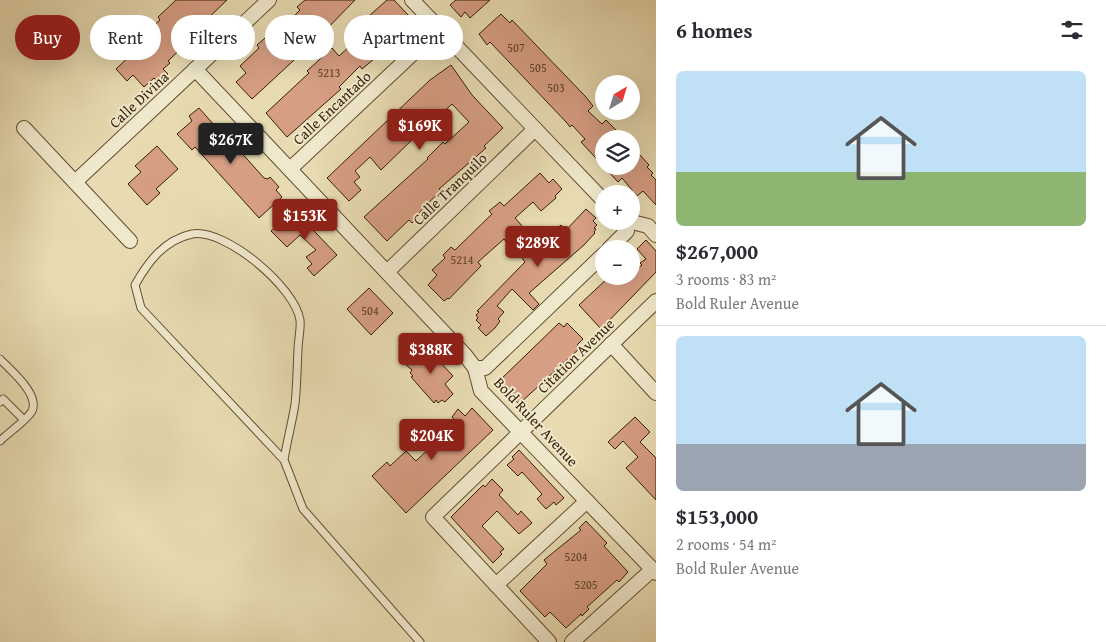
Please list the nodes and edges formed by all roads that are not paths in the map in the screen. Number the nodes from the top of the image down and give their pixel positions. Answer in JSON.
{"nodes":[{"id":1,"x":269,"y":0,"type":"edge"},
{"id":2,"x":412,"y":0,"type":"edge"},
{"id":3,"x":426,"y":15,"type":"edge"},
{"id":4,"x":463,"y":54,"type":"edge"},
{"id":5,"x":406,"y":60,"type":"edge"},
{"id":6,"x":195,"y":69,"type":"junction"},
{"id":7,"x":24,"y":128,"type":"dead end"},
{"id":8,"x":535,"y":130,"type":"junction"},
{"id":9,"x":290,"y":170,"type":"junction"},
{"id":10,"x":75,"y":182,"type":"junction"},
{"id":11,"x":595,"y":192,"type":"edge"},
{"id":12,"x":640,"y":224,"type":"edge"},
{"id":13,"x":627,"y":230,"type":"edge"},
{"id":14,"x":656,"y":234,"type":"edge"},
{"id":15,"x":618,"y":240,"type":"edge"},
{"id":16,"x":130,"y":241,"type":"dead end"},
{"id":17,"x":595,"y":263,"type":"edge"},
{"id":18,"x":387,"y":272,"type":"junction"},
{"id":19,"x":656,"y":301,"type":"edge"},
{"id":20,"x":611,"y":344,"type":"junction"},
{"id":21,"x":0,"y":359,"type":"edge"},
{"id":22,"x":475,"y":368,"type":"junction"},
{"id":23,"x":656,"y":392,"type":"edge"},
{"id":24,"x":0,"y":402,"type":"edge"},
{"id":25,"x":23,"y":419,"type":"junction"},
{"id":26,"x":521,"y":432,"type":"junction"},
{"id":27,"x":0,"y":441,"type":"edge"},
{"id":28,"x":284,"y":460,"type":"junction"},
{"id":29,"x":587,"y":501,"type":"junction"},
{"id":30,"x":654,"y":571,"type":"edge"},
{"id":31,"x":496,"y":585,"type":"junction"},
{"id":32,"x":420,"y":642,"type":"edge"},
{"id":33,"x":549,"y":642,"type":"edge"},
{"id":34,"x":572,"y":642,"type":"edge"}],
"edges":[{"from":1,"to":6,"type":"street","name":"Calle Divina"},
{"from":2,"to":3,"type":"street"},
{"from":4,"to":8,"type":"street"},
{"from":5,"to":9,"type":"street","name":"Calle Encantado"},
{"from":6,"to":9,"type":"street","name":"Bold Ruler Avenue"},
{"from":6,"to":10,"type":"street","name":"Calle Divina"},
{"from":7,"to":10,"type":"street"},
{"from":8,"to":11,"type":"street"},
{"from":8,"to":18,"type":"street","name":"Calle Tranquilo"},
{"from":9,"to":18,"type":"street","name":"Bold Ruler Avenue"},
{"from":10,"to":16,"type":"street"},
{"from":12,"to":14,"type":"street"},
{"from":13,"to":15,"type":"street"},
{"from":17,"to":22,"type":"street"},
{"from":18,"to":22,"type":"street","name":"Bold Ruler Avenue"},
{"from":19,"to":20,"type":"street","name":"Citation Avenue"},
{"from":20,"to":23,"type":"street"},
{"from":20,"to":26,"type":"street","name":"Citation Avenue"},
{"from":21,"to":25,"type":"lane"},
{"from":22,"to":26,"type":"street","name":"Bold Ruler Avenue"},
{"from":24,"to":25,"type":"lane"},
{"from":25,"to":27,"type":"lane"},
{"from":26,"to":29,"type":"street","name":"Bold Ruler Avenue"},
{"from":26,"to":31,"type":"street","name":"Citation Avenue"},
{"from":28,"to":28,"type":"lane"},
{"from":28,"to":32,"type":"lane"},
{"from":29,"to":30,"type":"street","name":"Bold Ruler Avenue"},
{"from":29,"to":31,"type":"street"},
{"from":30,"to":34,"type":"street"},
{"from":31,"to":33,"type":"street"}]}
